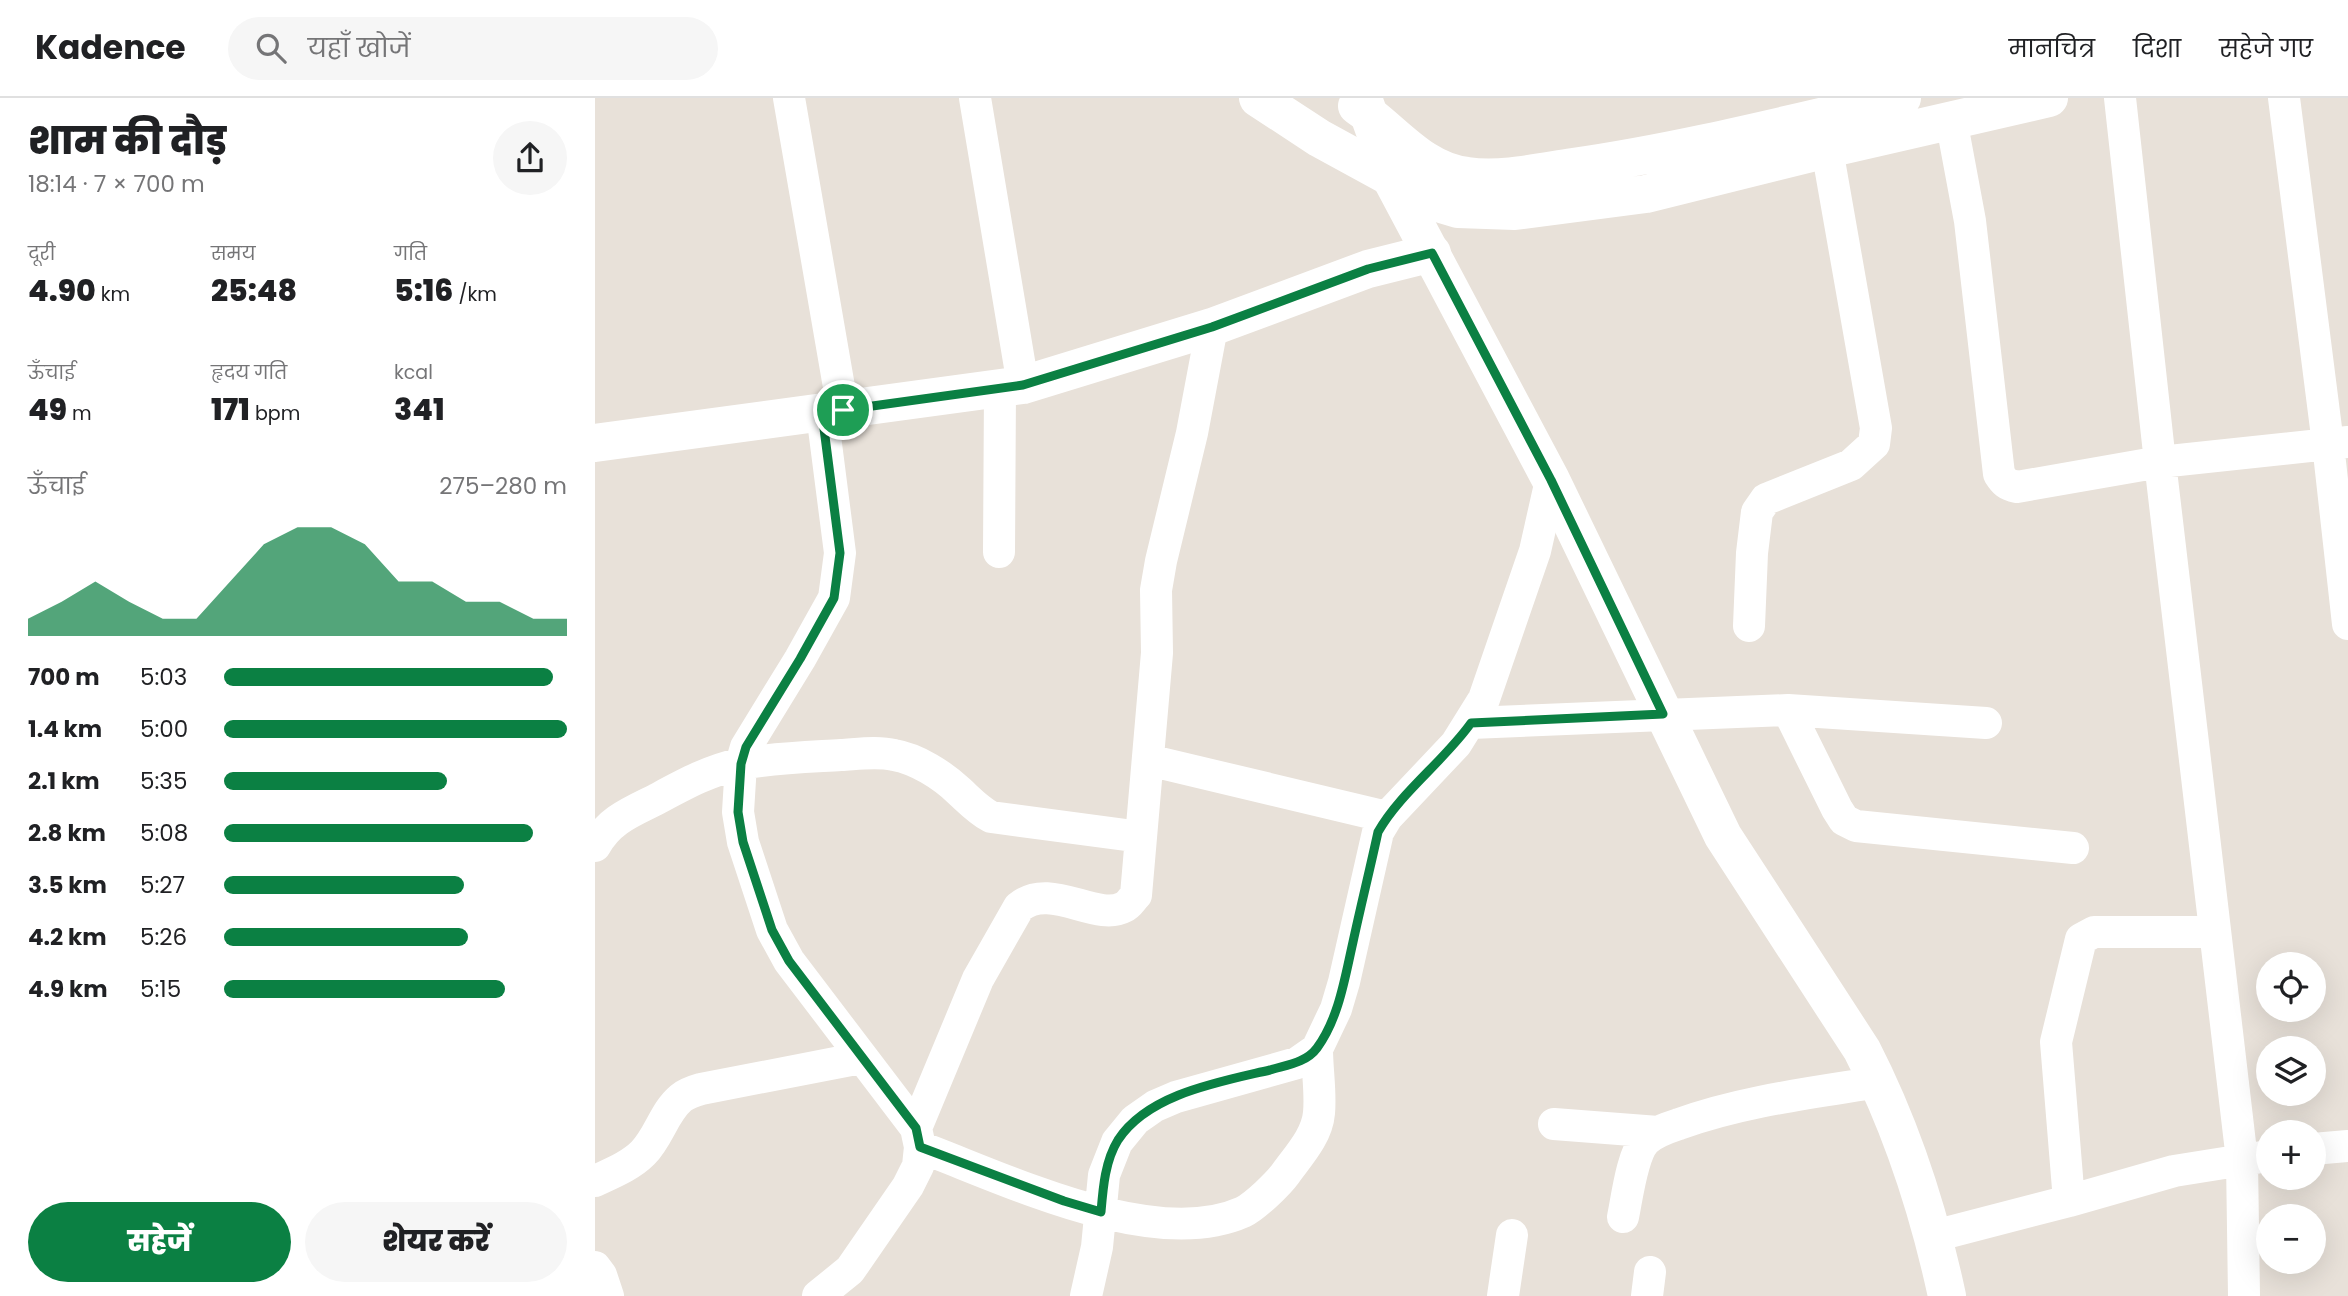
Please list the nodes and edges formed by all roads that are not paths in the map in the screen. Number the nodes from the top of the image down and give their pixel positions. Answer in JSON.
{"nodes":[{"id":1,"x":789,"y":98,"type":"edge"},
{"id":2,"x":975,"y":98,"type":"edge"},
{"id":3,"x":1258,"y":98,"type":"edge"},
{"id":4,"x":1902,"y":98,"type":"edge"},
{"id":5,"x":2049,"y":98,"type":"edge"},
{"id":6,"x":2120,"y":98,"type":"edge"},
{"id":7,"x":2284,"y":98,"type":"edge"},
{"id":8,"x":1359,"y":103,"type":"edge"},
{"id":9,"x":1951,"y":119,"type":"junction"},
{"id":10,"x":1830,"y":120,"type":"edge"},
{"id":11,"x":1392,"y":180,"type":"junction"},
{"id":12,"x":1432,"y":253,"type":"junction"},
{"id":13,"x":1212,"y":327,"type":"junction"},
{"id":14,"x":1011,"y":387,"type":"junction"},
{"id":15,"x":833,"y":412,"type":"junction"},
{"id":16,"x":595,"y":443,"type":"edge"},
{"id":17,"x":2338,"y":443,"type":"edge"},
{"id":18,"x":2160,"y":462,"type":"junction"},
{"id":19,"x":1551,"y":480,"type":"junction"},
{"id":20,"x":999,"y":552,"type":"dead end"},
{"id":21,"x":2348,"y":624,"type":"edge"},
{"id":22,"x":1749,"y":626,"type":"dead end"},
{"id":23,"x":1789,"y":710,"type":"junction"},
{"id":24,"x":1663,"y":714,"type":"junction"},
{"id":25,"x":1471,"y":723,"type":"junction"},
{"id":26,"x":1986,"y":723,"type":"dead end"},
{"id":27,"x":1148,"y":760,"type":"junction"},
{"id":28,"x":741,"y":764,"type":"junction"},
{"id":29,"x":1387,"y":817,"type":"junction"},
{"id":30,"x":1141,"y":838,"type":"junction"},
{"id":31,"x":595,"y":846,"type":"edge"},
{"id":32,"x":2073,"y":848,"type":"dead end"},
{"id":33,"x":2215,"y":932,"type":"junction"},
{"id":34,"x":1317,"y":1049,"type":"junction"},
{"id":35,"x":861,"y":1058,"type":"junction"},
{"id":36,"x":1878,"y":1082,"type":"junction"},
{"id":37,"x":1554,"y":1124,"type":"dead end"},
{"id":38,"x":1658,"y":1132,"type":"junction"},
{"id":39,"x":918,"y":1137,"type":"junction"},
{"id":40,"x":2348,"y":1146,"type":"edge"},
{"id":41,"x":2326,"y":1148,"type":"edge"},
{"id":42,"x":2255,"y":1158,"type":"edge"},
{"id":43,"x":595,"y":1181,"type":"edge"},
{"id":44,"x":2069,"y":1201,"type":"junction"},
{"id":45,"x":1101,"y":1212,"type":"junction"},
{"id":46,"x":1623,"y":1217,"type":"dead end"},
{"id":47,"x":1512,"y":1235,"type":"dead end"},
{"id":48,"x":1934,"y":1236,"type":"junction"},
{"id":49,"x":595,"y":1267,"type":"edge"},
{"id":50,"x":608,"y":1296,"type":"edge"},
{"id":51,"x":818,"y":1296,"type":"edge"},
{"id":52,"x":1086,"y":1296,"type":"edge"},
{"id":53,"x":1503,"y":1296,"type":"edge"},
{"id":54,"x":1947,"y":1296,"type":"edge"},
{"id":55,"x":2243,"y":1296,"type":"edge"}],
"edges":[{"from":1,"to":15,"type":"street"},
{"from":2,"to":14,"type":"street"},
{"from":3,"to":11,"type":"street"},
{"from":4,"to":10,"type":"street"},
{"from":5,"to":9,"type":"street"},
{"from":6,"to":18,"type":"street"},
{"from":7,"to":17,"type":"street"},
{"from":8,"to":10,"type":"street"},
{"from":8,"to":11,"type":"street"},
{"from":9,"to":10,"type":"street"},
{"from":9,"to":18,"type":"street"},
{"from":10,"to":11,"type":"street"},
{"from":10,"to":22,"type":"street"},
{"from":11,"to":12,"type":"street"},
{"from":12,"to":13,"type":"street"},
{"from":12,"to":19,"type":"street"},
{"from":13,"to":14,"type":"street"},
{"from":13,"to":27,"type":"street"},
{"from":14,"to":15,"type":"street"},
{"from":14,"to":20,"type":"street"},
{"from":15,"to":16,"type":"street"},
{"from":15,"to":28,"type":"street"},
{"from":17,"to":18,"type":"street"},
{"from":17,"to":21,"type":"street"},
{"from":18,"to":33,"type":"street"},
{"from":19,"to":24,"type":"street"},
{"from":19,"to":25,"type":"street"},
{"from":23,"to":24,"type":"street"},
{"from":23,"to":26,"type":"street"},
{"from":23,"to":32,"type":"street"},
{"from":24,"to":25,"type":"street"},
{"from":24,"to":36,"type":"street"},
{"from":25,"to":29,"type":"street"},
{"from":27,"to":29,"type":"street"},
{"from":27,"to":30,"type":"street"},
{"from":28,"to":30,"type":"street"},
{"from":28,"to":31,"type":"street"},
{"from":28,"to":35,"type":"street"},
{"from":29,"to":34,"type":"street"},
{"from":30,"to":39,"type":"street"},
{"from":33,"to":42,"type":"street"},
{"from":33,"to":44,"type":"street"},
{"from":34,"to":45,"type":"street"},
{"from":34,"to":45,"type":"street"},
{"from":35,"to":39,"type":"street"},
{"from":35,"to":43,"type":"street"},
{"from":36,"to":38,"type":"street"},
{"from":36,"to":48,"type":"street"},
{"from":37,"to":38,"type":"street"},
{"from":38,"to":46,"type":"street"},
{"from":39,"to":45,"type":"street"},
{"from":39,"to":51,"type":"street"},
{"from":40,"to":41,"type":"street"},
{"from":42,"to":44,"type":"street"},
{"from":42,"to":55,"type":"street"},
{"from":44,"to":48,"type":"street"},
{"from":45,"to":52,"type":"street"},
{"from":47,"to":53,"type":"street"},
{"from":48,"to":54,"type":"street"},
{"from":49,"to":50,"type":"street"}]}
